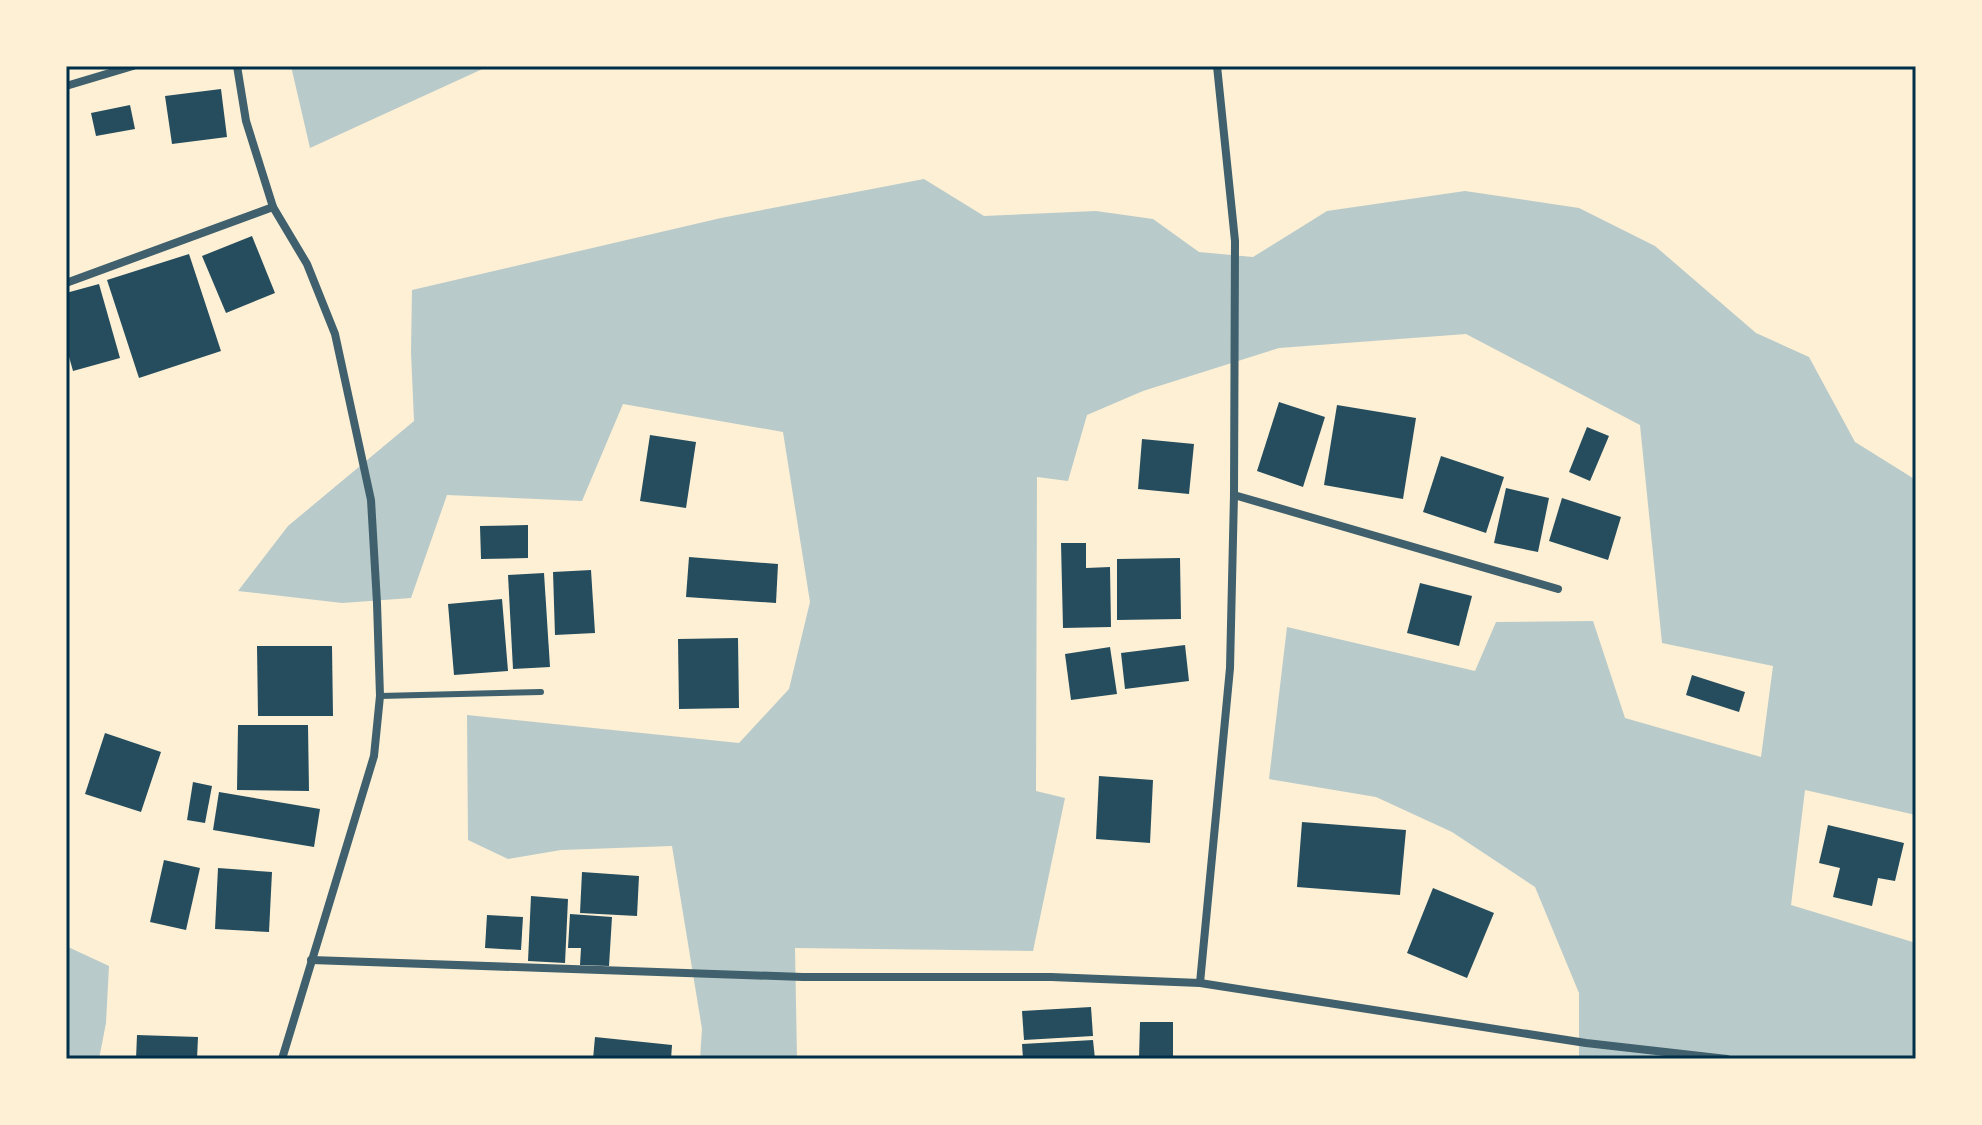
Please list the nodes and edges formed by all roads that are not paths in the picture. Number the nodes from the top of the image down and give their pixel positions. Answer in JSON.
{"nodes":[{"id":1,"x":133,"y":66,"type":"edge"},
{"id":2,"x":237,"y":66,"type":"edge"},
{"id":3,"x":1217,"y":66,"type":"edge"},
{"id":4,"x":66,"y":86,"type":"edge"},
{"id":5,"x":273,"y":207,"type":"junction"},
{"id":6,"x":66,"y":283,"type":"edge"},
{"id":7,"x":1234,"y":495,"type":"junction"},
{"id":8,"x":1558,"y":589,"type":"dead end"},
{"id":9,"x":541,"y":692,"type":"dead end"},
{"id":10,"x":380,"y":696,"type":"junction"},
{"id":11,"x":311,"y":960,"type":"junction"},
{"id":12,"x":1200,"y":983,"type":"junction"},
{"id":13,"x":282,"y":1059,"type":"edge"},
{"id":14,"x":1727,"y":1059,"type":"edge"}],
"edges":[{"from":1,"to":4,"type":"street"},
{"from":2,"to":5,"type":"street"},
{"from":3,"to":7,"type":"street"},
{"from":5,"to":6,"type":"street"},
{"from":5,"to":10,"type":"street"},
{"from":7,"to":8,"type":"street"},
{"from":7,"to":12,"type":"street"},
{"from":9,"to":10,"type":"lane"},
{"from":10,"to":11,"type":"street"},
{"from":11,"to":12,"type":"street"},
{"from":11,"to":13,"type":"street"},
{"from":12,"to":14,"type":"street"}]}
